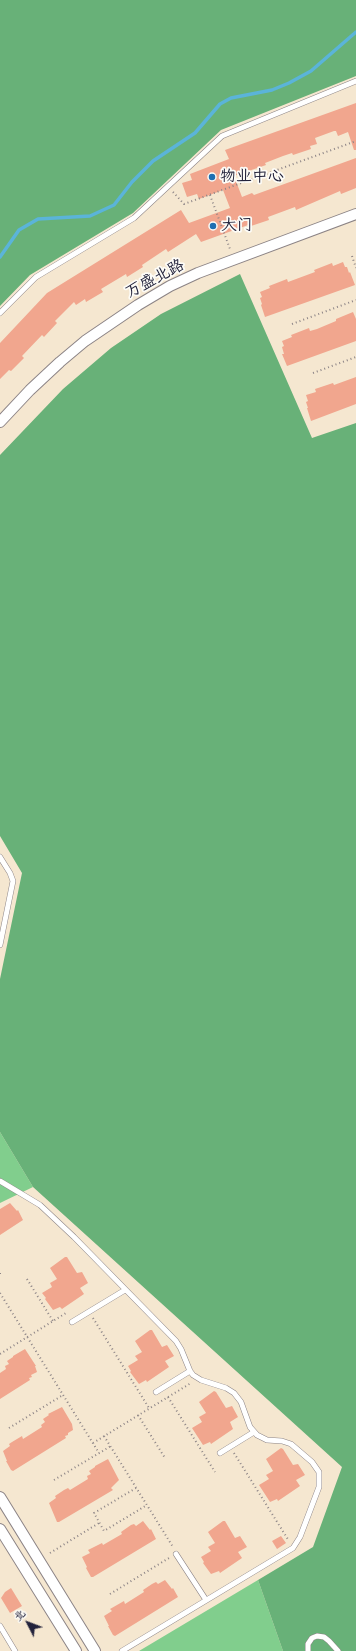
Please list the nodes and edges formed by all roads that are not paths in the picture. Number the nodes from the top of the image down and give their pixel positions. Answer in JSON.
{"nodes":[{"id":1,"x":356,"y":81,"type":"edge"},
{"id":2,"x":356,"y":214,"type":"edge"},
{"id":3,"x":0,"y":313,"type":"edge"},
{"id":4,"x":0,"y":422,"type":"edge"},
{"id":5,"x":0,"y":857,"type":"edge"},
{"id":6,"x":1,"y":939,"type":"edge"},
{"id":7,"x":0,"y":945,"type":"edge"},
{"id":8,"x":0,"y":1181,"type":"edge"},
{"id":9,"x":125,"y":1290,"type":"junction"},
{"id":10,"x":72,"y":1322,"type":"road end"},
{"id":11,"x":190,"y":1371,"type":"junction"},
{"id":12,"x":156,"y":1392,"type":"dead end"},
{"id":13,"x":254,"y":1432,"type":"junction"},
{"id":14,"x":220,"y":1453,"type":"dead end"},
{"id":15,"x":0,"y":1497,"type":"edge"},
{"id":16,"x":0,"y":1529,"type":"edge"},
{"id":17,"x":176,"y":1554,"type":"road end"},
{"id":18,"x":206,"y":1600,"type":"junction"},
{"id":19,"x":0,"y":1626,"type":"edge"},
{"id":20,"x":15,"y":1651,"type":"edge"},
{"id":21,"x":76,"y":1651,"type":"edge"},
{"id":22,"x":95,"y":1651,"type":"edge"},
{"id":23,"x":122,"y":1651,"type":"edge"},
{"id":24,"x":308,"y":1651,"type":"edge"},
{"id":25,"x":338,"y":1651,"type":"edge"}],
"edges":[{"from":1,"to":3,"type":"lane"},
{"from":2,"to":4,"type":"street","name":"万盛北路"},
{"from":5,"to":6,"type":"lane"},
{"from":6,"to":7,"type":"lane"},
{"from":8,"to":9,"type":"lane"},
{"from":9,"to":10,"type":"lane"},
{"from":9,"to":11,"type":"lane"},
{"from":11,"to":12,"type":"lane"},
{"from":11,"to":13,"type":"lane"},
{"from":13,"to":14,"type":"lane"},
{"from":13,"to":18,"type":"lane"},
{"from":15,"to":22,"type":"street"},
{"from":16,"to":21,"type":"street"},
{"from":17,"to":18,"type":"lane"},
{"from":18,"to":23,"type":"lane"},
{"from":19,"to":20,"type":"lane"},
{"from":24,"to":25,"type":"lane"}]}
